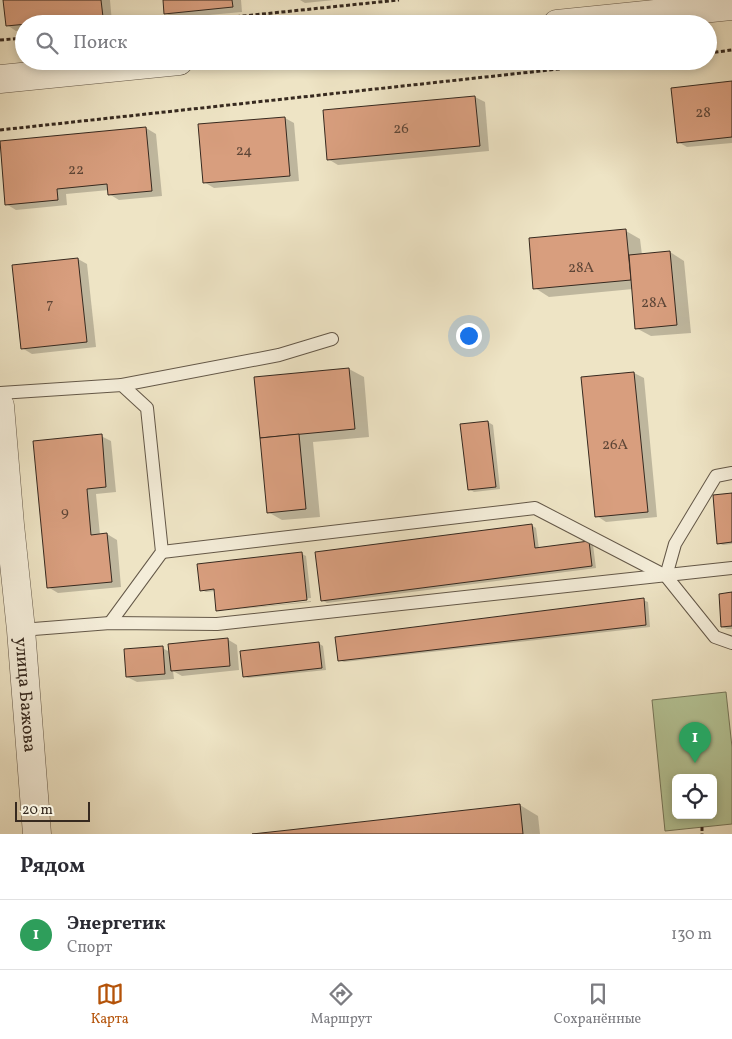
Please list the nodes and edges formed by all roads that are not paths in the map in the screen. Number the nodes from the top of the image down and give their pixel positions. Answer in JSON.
{"nodes":[{"id":1,"x":732,"y":6,"type":"edge"},
{"id":2,"x":644,"y":15,"type":"edge"},
{"id":3,"x":90,"y":70,"type":"edge"},
{"id":4,"x":0,"y":79,"type":"edge"},
{"id":5,"x":332,"y":339,"type":"dead end"},
{"id":6,"x":122,"y":385,"type":"junction"},
{"id":7,"x":0,"y":392,"type":"edge"},
{"id":8,"x":0,"y":406,"type":"edge"},
{"id":9,"x":732,"y":473,"type":"edge"},
{"id":10,"x":162,"y":552,"type":"junction"},
{"id":11,"x":732,"y":568,"type":"edge"},
{"id":12,"x":666,"y":576,"type":"junction"},
{"id":13,"x":110,"y":623,"type":"junction"},
{"id":14,"x":21,"y":630,"type":"junction"},
{"id":15,"x":732,"y":644,"type":"edge"},
{"id":16,"x":37,"y":834,"type":"edge"}],
"edges":[{"from":1,"to":2,"type":"street"},
{"from":3,"to":4,"type":"street"},
{"from":5,"to":6,"type":"lane"},
{"from":6,"to":7,"type":"lane"},
{"from":6,"to":10,"type":"lane"},
{"from":8,"to":14,"type":"street","name":"улица Бажова"},
{"from":9,"to":12,"type":"lane"},
{"from":10,"to":12,"type":"lane"},
{"from":10,"to":13,"type":"lane"},
{"from":11,"to":12,"type":"lane"},
{"from":12,"to":13,"type":"lane"},
{"from":12,"to":15,"type":"lane"},
{"from":13,"to":14,"type":"lane"},
{"from":14,"to":16,"type":"street","name":"улица Бажова"}]}
